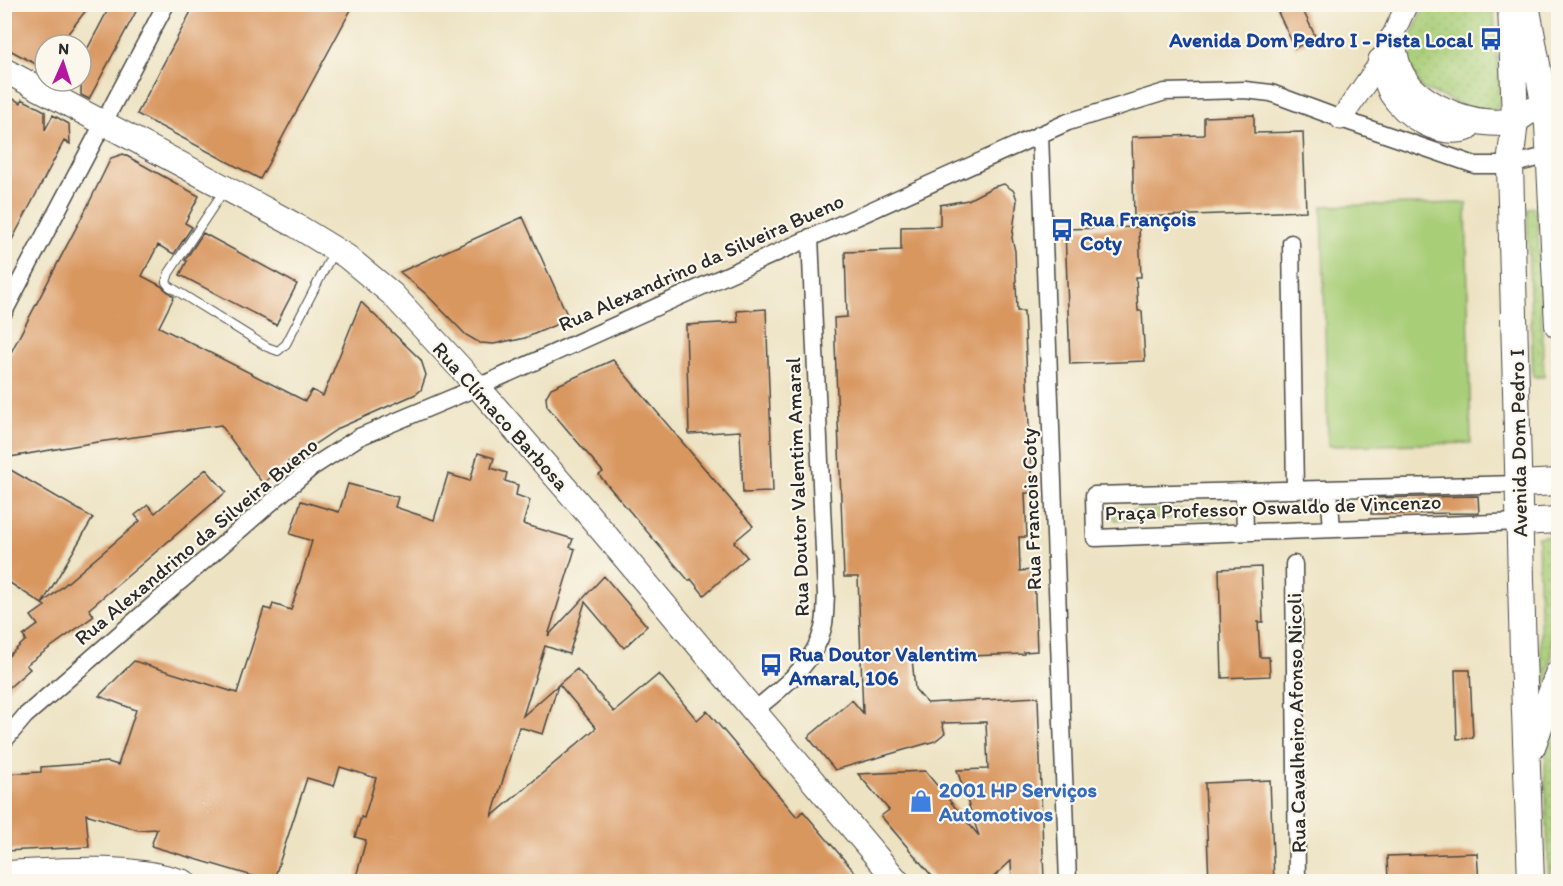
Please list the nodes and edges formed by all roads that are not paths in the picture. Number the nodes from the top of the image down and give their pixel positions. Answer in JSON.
{"nodes":[{"id":1,"x":166,"y":4,"type":"edge"},
{"id":2,"x":1511,"y":4,"type":"edge"},
{"id":3,"x":1526,"y":4,"type":"edge"},
{"id":4,"x":1395,"y":26,"type":"edge"},
{"id":5,"x":4,"y":70,"type":"edge"},
{"id":6,"x":1551,"y":95,"type":"edge"},
{"id":7,"x":1341,"y":119,"type":"junction"},
{"id":8,"x":1515,"y":121,"type":"junction"},
{"id":9,"x":104,"y":122,"type":"junction"},
{"id":10,"x":1040,"y":134,"type":"junction"},
{"id":11,"x":1555,"y":154,"type":"edge"},
{"id":12,"x":1510,"y":165,"type":"junction"},
{"id":13,"x":225,"y":188,"type":"junction"},
{"id":14,"x":810,"y":237,"type":"junction"},
{"id":15,"x":1291,"y":243,"type":"dead end"},
{"id":16,"x":334,"y":249,"type":"junction"},
{"id":17,"x":4,"y":312,"type":"edge"},
{"id":18,"x":1558,"y":325,"type":"edge"},
{"id":19,"x":478,"y":387,"type":"junction"},
{"id":20,"x":1558,"y":482,"type":"edge"},
{"id":21,"x":1519,"y":484,"type":"junction"},
{"id":22,"x":1329,"y":489,"type":"junction"},
{"id":23,"x":1295,"y":490,"type":"junction"},
{"id":24,"x":1244,"y":491,"type":"junction"},
{"id":25,"x":1558,"y":520,"type":"edge"},
{"id":26,"x":1520,"y":522,"type":"junction"},
{"id":27,"x":1332,"y":529,"type":"junction"},
{"id":28,"x":1245,"y":532,"type":"junction"},
{"id":29,"x":1294,"y":564,"type":"dead end"},
{"id":30,"x":1558,"y":674,"type":"edge"},
{"id":31,"x":755,"y":710,"type":"junction"},
{"id":32,"x":4,"y":741,"type":"edge"},
{"id":33,"x":1527,"y":760,"type":"junction"},
{"id":34,"x":4,"y":873,"type":"edge"},
{"id":35,"x":106,"y":875,"type":"edge"},
{"id":36,"x":184,"y":882,"type":"edge"},
{"id":37,"x":898,"y":882,"type":"edge"},
{"id":38,"x":1068,"y":882,"type":"edge"},
{"id":39,"x":1297,"y":882,"type":"edge"},
{"id":40,"x":1531,"y":882,"type":"edge"}],
"edges":[{"from":1,"to":9,"type":"street"},
{"from":2,"to":8,"type":"main road","name":"Avenida Dom Pedro I"},
{"from":3,"to":6,"type":"main road"},
{"from":4,"to":7,"type":"street"},
{"from":4,"to":8,"type":"main road"},
{"from":5,"to":9,"type":"main road","name":"Rua Clímaco Barbosa"},
{"from":6,"to":8,"type":"main road"},
{"from":6,"to":11,"type":"main road"},
{"from":7,"to":10,"type":"street","name":"Rua Alexandrino da Silveira Bueno"},
{"from":7,"to":12,"type":"street","name":"Rua Alexandrino da Silveira Bueno"},
{"from":8,"to":12,"type":"main road","name":"Avenida Dom Pedro I"},
{"from":9,"to":13,"type":"main road","name":"Rua Clímaco Barbosa"},
{"from":9,"to":17,"type":"street"},
{"from":10,"to":14,"type":"street","name":"Rua Alexandrino da Silveira Bueno"},
{"from":10,"to":38,"type":"street","name":"Rua Francois Coty"},
{"from":11,"to":12,"type":"street","name":"Rua Alexandrino da Silveira Bueno"},
{"from":11,"to":18,"type":"main road"},
{"from":12,"to":21,"type":"main road","name":"Avenida Dom Pedro I"},
{"from":13,"to":16,"type":"main road","name":"Rua Clímaco Barbosa"},
{"from":13,"to":16,"type":"lane"},
{"from":14,"to":19,"type":"street","name":"Rua Alexandrino da Silveira Bueno"},
{"from":14,"to":31,"type":"street","name":"Rua Doutor Valentim Amaral"},
{"from":15,"to":23,"type":"street"},
{"from":16,"to":19,"type":"main road","name":"Rua Clímaco Barbosa"},
{"from":19,"to":31,"type":"main road","name":"Rua Clímaco Barbosa"},
{"from":19,"to":32,"type":"street","name":"Rua Alexandrino da Silveira Bueno"},
{"from":20,"to":21,"type":"main road"},
{"from":21,"to":22,"type":"street","name":"Praça Professor Oswaldo de Vincenzo"},
{"from":21,"to":26,"type":"main road","name":"Avenida Dom Pedro I"},
{"from":22,"to":23,"type":"street","name":"Praça Professor Oswaldo de Vincenzo"},
{"from":22,"to":27,"type":"street"},
{"from":23,"to":24,"type":"street","name":"Praça Professor Oswaldo de Vincenzo"},
{"from":24,"to":28,"type":"street"},
{"from":24,"to":28,"type":"street","name":"Praça Professor Oswaldo de Vincenzo"},
{"from":25,"to":26,"type":"main road"},
{"from":26,"to":27,"type":"street","name":"Praça Professor Oswaldo de Vincenzo"},
{"from":26,"to":33,"type":"main road","name":"Avenida Dom Pedro I"},
{"from":27,"to":28,"type":"street","name":"Praça Professor Oswaldo de Vincenzo"},
{"from":29,"to":39,"type":"street","name":"Rua Cavalheiro Afonso Nicoli"},
{"from":30,"to":33,"type":"main road"},
{"from":31,"to":37,"type":"main road","name":"Rua Clímaco Barbosa"},
{"from":33,"to":40,"type":"main road","name":"Avenida Dom Pedro I"},
{"from":34,"to":35,"type":"main road"},
{"from":35,"to":36,"type":"main road"}]}
